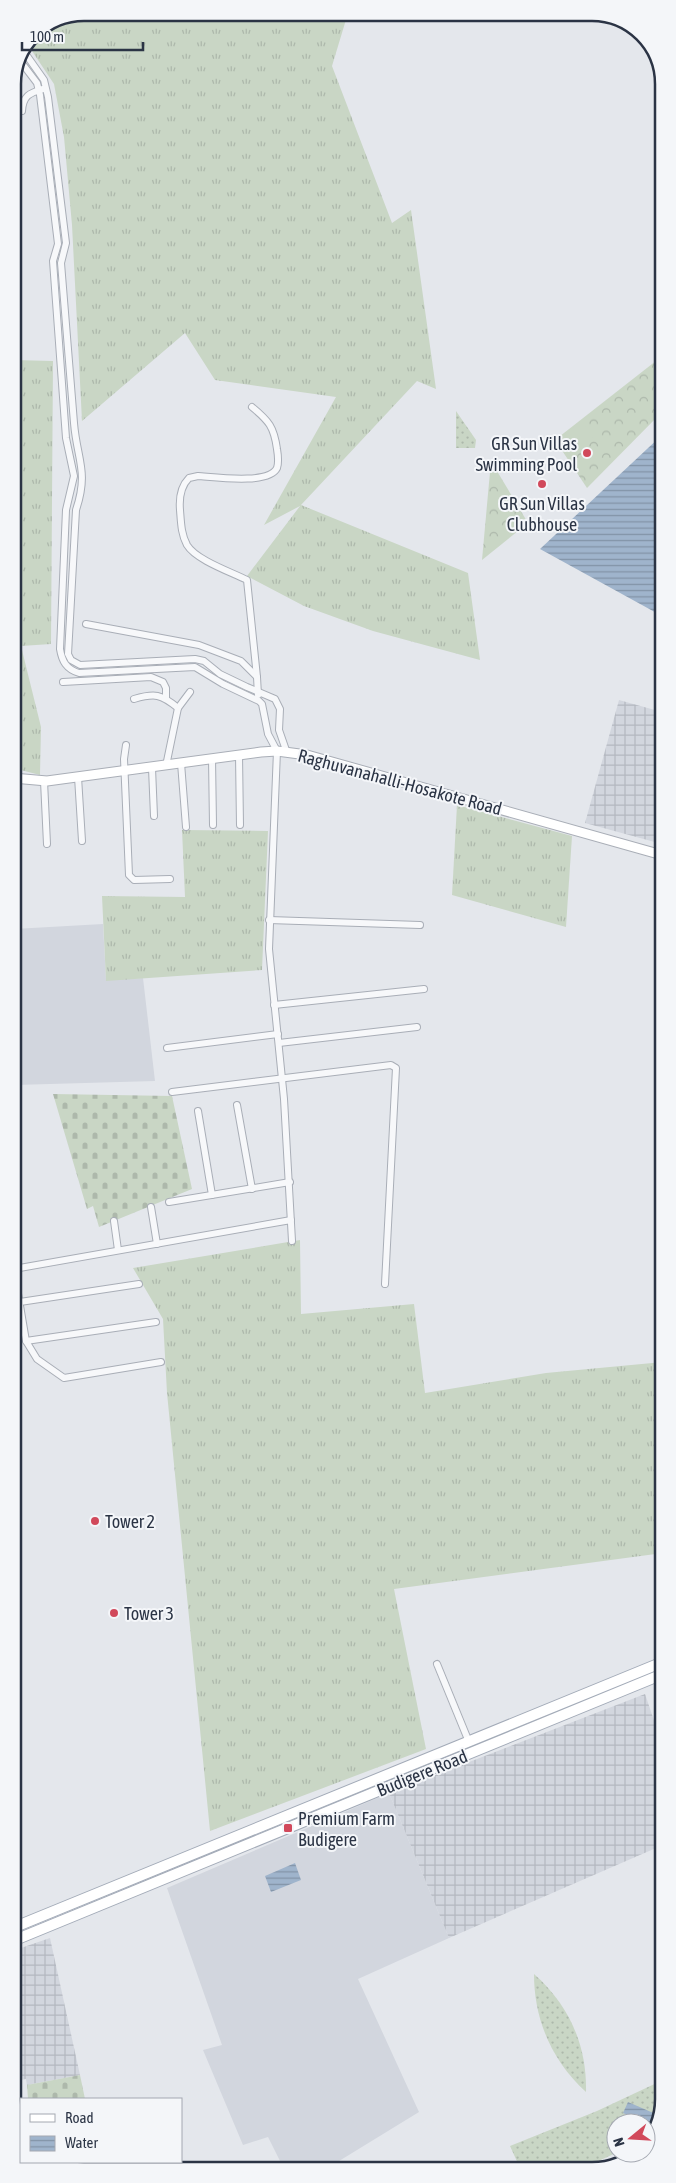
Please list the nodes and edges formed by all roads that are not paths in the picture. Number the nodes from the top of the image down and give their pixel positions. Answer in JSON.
{"nodes":[{"id":1,"x":27,"y":57,"type":"edge"},
{"id":2,"x":24,"y":66,"type":"edge"},
{"id":3,"x":46,"y":88,"type":"junction"},
{"id":4,"x":39,"y":90,"type":"junction"},
{"id":5,"x":22,"y":111,"type":"dead end"},
{"id":6,"x":67,"y":341,"type":"junction"},
{"id":7,"x":59,"y":342,"type":"junction"},
{"id":8,"x":252,"y":407,"type":"dead end"},
{"id":9,"x":66,"y":510,"type":"junction"},
{"id":10,"x":76,"y":510,"type":"junction"},
{"id":11,"x":86,"y":624,"type":"dead end"},
{"id":12,"x":73,"y":662,"type":"junction"},
{"id":13,"x":68,"y":668,"type":"junction"},
{"id":14,"x":257,"y":677,"type":"junction"},
{"id":15,"x":63,"y":682,"type":"dead end"},
{"id":16,"x":190,"y":692,"type":"dead end"},
{"id":17,"x":258,"y":692,"type":"junction"},
{"id":18,"x":166,"y":698,"type":"junction"},
{"id":19,"x":134,"y":699,"type":"dead end"},
{"id":20,"x":258,"y":700,"type":"junction"},
{"id":21,"x":178,"y":708,"type":"junction"},
{"id":22,"x":126,"y":745,"type":"dead end"},
{"id":23,"x":277,"y":751,"type":"junction"},
{"id":24,"x":288,"y":753,"type":"junction"},
{"id":25,"x":239,"y":755,"type":"junction"},
{"id":26,"x":212,"y":758,"type":"junction"},
{"id":27,"x":181,"y":763,"type":"junction"},
{"id":28,"x":166,"y":766,"type":"junction"},
{"id":29,"x":152,"y":768,"type":"junction"},
{"id":30,"x":124,"y":772,"type":"junction"},
{"id":31,"x":78,"y":777,"type":"junction"},
{"id":32,"x":21,"y":779,"type":"edge"},
{"id":33,"x":44,"y":781,"type":"junction"},
{"id":34,"x":154,"y":816,"type":"dead end"},
{"id":35,"x":213,"y":825,"type":"dead end"},
{"id":36,"x":240,"y":825,"type":"dead end"},
{"id":37,"x":186,"y":827,"type":"dead end"},
{"id":38,"x":82,"y":841,"type":"dead end"},
{"id":39,"x":47,"y":844,"type":"dead end"},
{"id":40,"x":655,"y":853,"type":"edge"},
{"id":41,"x":170,"y":879,"type":"dead end"},
{"id":42,"x":270,"y":920,"type":"junction"},
{"id":43,"x":420,"y":925,"type":"dead end"},
{"id":44,"x":424,"y":989,"type":"dead end"},
{"id":45,"x":274,"y":1005,"type":"junction"},
{"id":46,"x":417,"y":1027,"type":"dead end"},
{"id":47,"x":278,"y":1034,"type":"junction"},
{"id":48,"x":279,"y":1043,"type":"junction"},
{"id":49,"x":167,"y":1048,"type":"dead end"},
{"id":50,"x":282,"y":1078,"type":"junction"},
{"id":51,"x":172,"y":1092,"type":"dead end"},
{"id":52,"x":237,"y":1105,"type":"dead end"},
{"id":53,"x":198,"y":1111,"type":"dead end"},
{"id":54,"x":290,"y":1182,"type":"junction"},
{"id":55,"x":252,"y":1188,"type":"junction"},
{"id":56,"x":212,"y":1195,"type":"junction"},
{"id":57,"x":169,"y":1202,"type":"dead end"},
{"id":58,"x":151,"y":1207,"type":"dead end"},
{"id":59,"x":291,"y":1220,"type":"junction"},
{"id":60,"x":114,"y":1221,"type":"dead end"},
{"id":61,"x":292,"y":1242,"type":"dead end"},
{"id":62,"x":157,"y":1244,"type":"junction"},
{"id":63,"x":118,"y":1250,"type":"junction"},
{"id":64,"x":21,"y":1268,"type":"edge"},
{"id":65,"x":138,"y":1284,"type":"dead end"},
{"id":66,"x":385,"y":1284,"type":"dead end"},
{"id":67,"x":21,"y":1302,"type":"edge"},
{"id":68,"x":21,"y":1308,"type":"edge"},
{"id":69,"x":156,"y":1322,"type":"dead end"},
{"id":70,"x":26,"y":1341,"type":"junction"},
{"id":71,"x":161,"y":1362,"type":"dead end"},
{"id":72,"x":437,"y":1664,"type":"dead end"},
{"id":73,"x":655,"y":1665,"type":"edge"},
{"id":74,"x":655,"y":1677,"type":"edge"},
{"id":75,"x":469,"y":1742,"type":"junction"},
{"id":76,"x":439,"y":1754,"type":"junction"},
{"id":77,"x":444,"y":1764,"type":"junction"},
{"id":78,"x":21,"y":1924,"type":"edge"},
{"id":79,"x":21,"y":1938,"type":"edge"}],
"edges":[{"from":1,"to":3,"type":"street"},
{"from":2,"to":4,"type":"street"},
{"from":3,"to":4,"type":"street"},
{"from":3,"to":6,"type":"street"},
{"from":4,"to":5,"type":"street"},
{"from":4,"to":7,"type":"street"},
{"from":6,"to":7,"type":"street"},
{"from":6,"to":10,"type":"street"},
{"from":7,"to":9,"type":"street"},
{"from":8,"to":14,"type":"street"},
{"from":9,"to":10,"type":"street"},
{"from":9,"to":13,"type":"street"},
{"from":10,"to":12,"type":"street"},
{"from":11,"to":14,"type":"street"},
{"from":12,"to":13,"type":"street"},
{"from":12,"to":17,"type":"street"},
{"from":13,"to":20,"type":"street"},
{"from":14,"to":17,"type":"street"},
{"from":15,"to":18,"type":"street"},
{"from":16,"to":21,"type":"street"},
{"from":17,"to":20,"type":"street"},
{"from":17,"to":24,"type":"street"},
{"from":18,"to":19,"type":"street"},
{"from":18,"to":21,"type":"street"},
{"from":20,"to":23,"type":"street"},
{"from":21,"to":28,"type":"street"},
{"from":22,"to":30,"type":"street"},
{"from":23,"to":24,"type":"main road","name":"Raghuvanahalli-Hosakote Road"},
{"from":23,"to":25,"type":"main road","name":"Raghuvanahalli-Hosakote Road"},
{"from":23,"to":42,"type":"street"},
{"from":24,"to":40,"type":"main road","name":"Raghuvanahalli-Hosakote Road"},
{"from":25,"to":26,"type":"main road","name":"Raghuvanahalli-Hosakote Road"},
{"from":25,"to":36,"type":"street"},
{"from":26,"to":27,"type":"main road","name":"Raghuvanahalli-Hosakote Road"},
{"from":26,"to":35,"type":"street"},
{"from":27,"to":28,"type":"main road","name":"Raghuvanahalli-Hosakote Road"},
{"from":27,"to":37,"type":"street"},
{"from":28,"to":29,"type":"main road","name":"Raghuvanahalli-Hosakote Road"},
{"from":29,"to":30,"type":"main road","name":"Raghuvanahalli-Hosakote Road"},
{"from":29,"to":34,"type":"street"},
{"from":30,"to":31,"type":"main road","name":"Raghuvanahalli-Hosakote Road"},
{"from":30,"to":41,"type":"street"},
{"from":31,"to":33,"type":"main road","name":"Raghuvanahalli-Hosakote Road"},
{"from":31,"to":38,"type":"street"},
{"from":32,"to":33,"type":"main road","name":"Raghuvanahalli-Hosakote Road"},
{"from":33,"to":39,"type":"street"},
{"from":42,"to":43,"type":"street"},
{"from":42,"to":45,"type":"street"},
{"from":44,"to":45,"type":"street"},
{"from":45,"to":47,"type":"street"},
{"from":46,"to":48,"type":"street"},
{"from":47,"to":48,"type":"street"},
{"from":47,"to":49,"type":"street"},
{"from":48,"to":50,"type":"street"},
{"from":50,"to":51,"type":"street"},
{"from":50,"to":54,"type":"street"},
{"from":50,"to":66,"type":"street"},
{"from":52,"to":55,"type":"street"},
{"from":53,"to":56,"type":"street"},
{"from":54,"to":55,"type":"street"},
{"from":54,"to":59,"type":"street"},
{"from":55,"to":56,"type":"street"},
{"from":56,"to":57,"type":"street"},
{"from":58,"to":62,"type":"street"},
{"from":59,"to":61,"type":"street"},
{"from":59,"to":62,"type":"street"},
{"from":60,"to":63,"type":"street"},
{"from":62,"to":63,"type":"street"},
{"from":63,"to":64,"type":"street"},
{"from":65,"to":67,"type":"street"},
{"from":68,"to":70,"type":"street"},
{"from":69,"to":70,"type":"street"},
{"from":70,"to":71,"type":"street"},
{"from":72,"to":75,"type":"street"},
{"from":73,"to":75,"type":"main road","name":"Budigere Road"},
{"from":74,"to":77,"type":"main road","name":"Budigere Road"},
{"from":75,"to":76,"type":"main road","name":"Budigere Road"},
{"from":76,"to":77,"type":"main road"},
{"from":76,"to":78,"type":"main road","name":"Budigere Road"},
{"from":77,"to":79,"type":"main road","name":"Budigere Road"}]}
